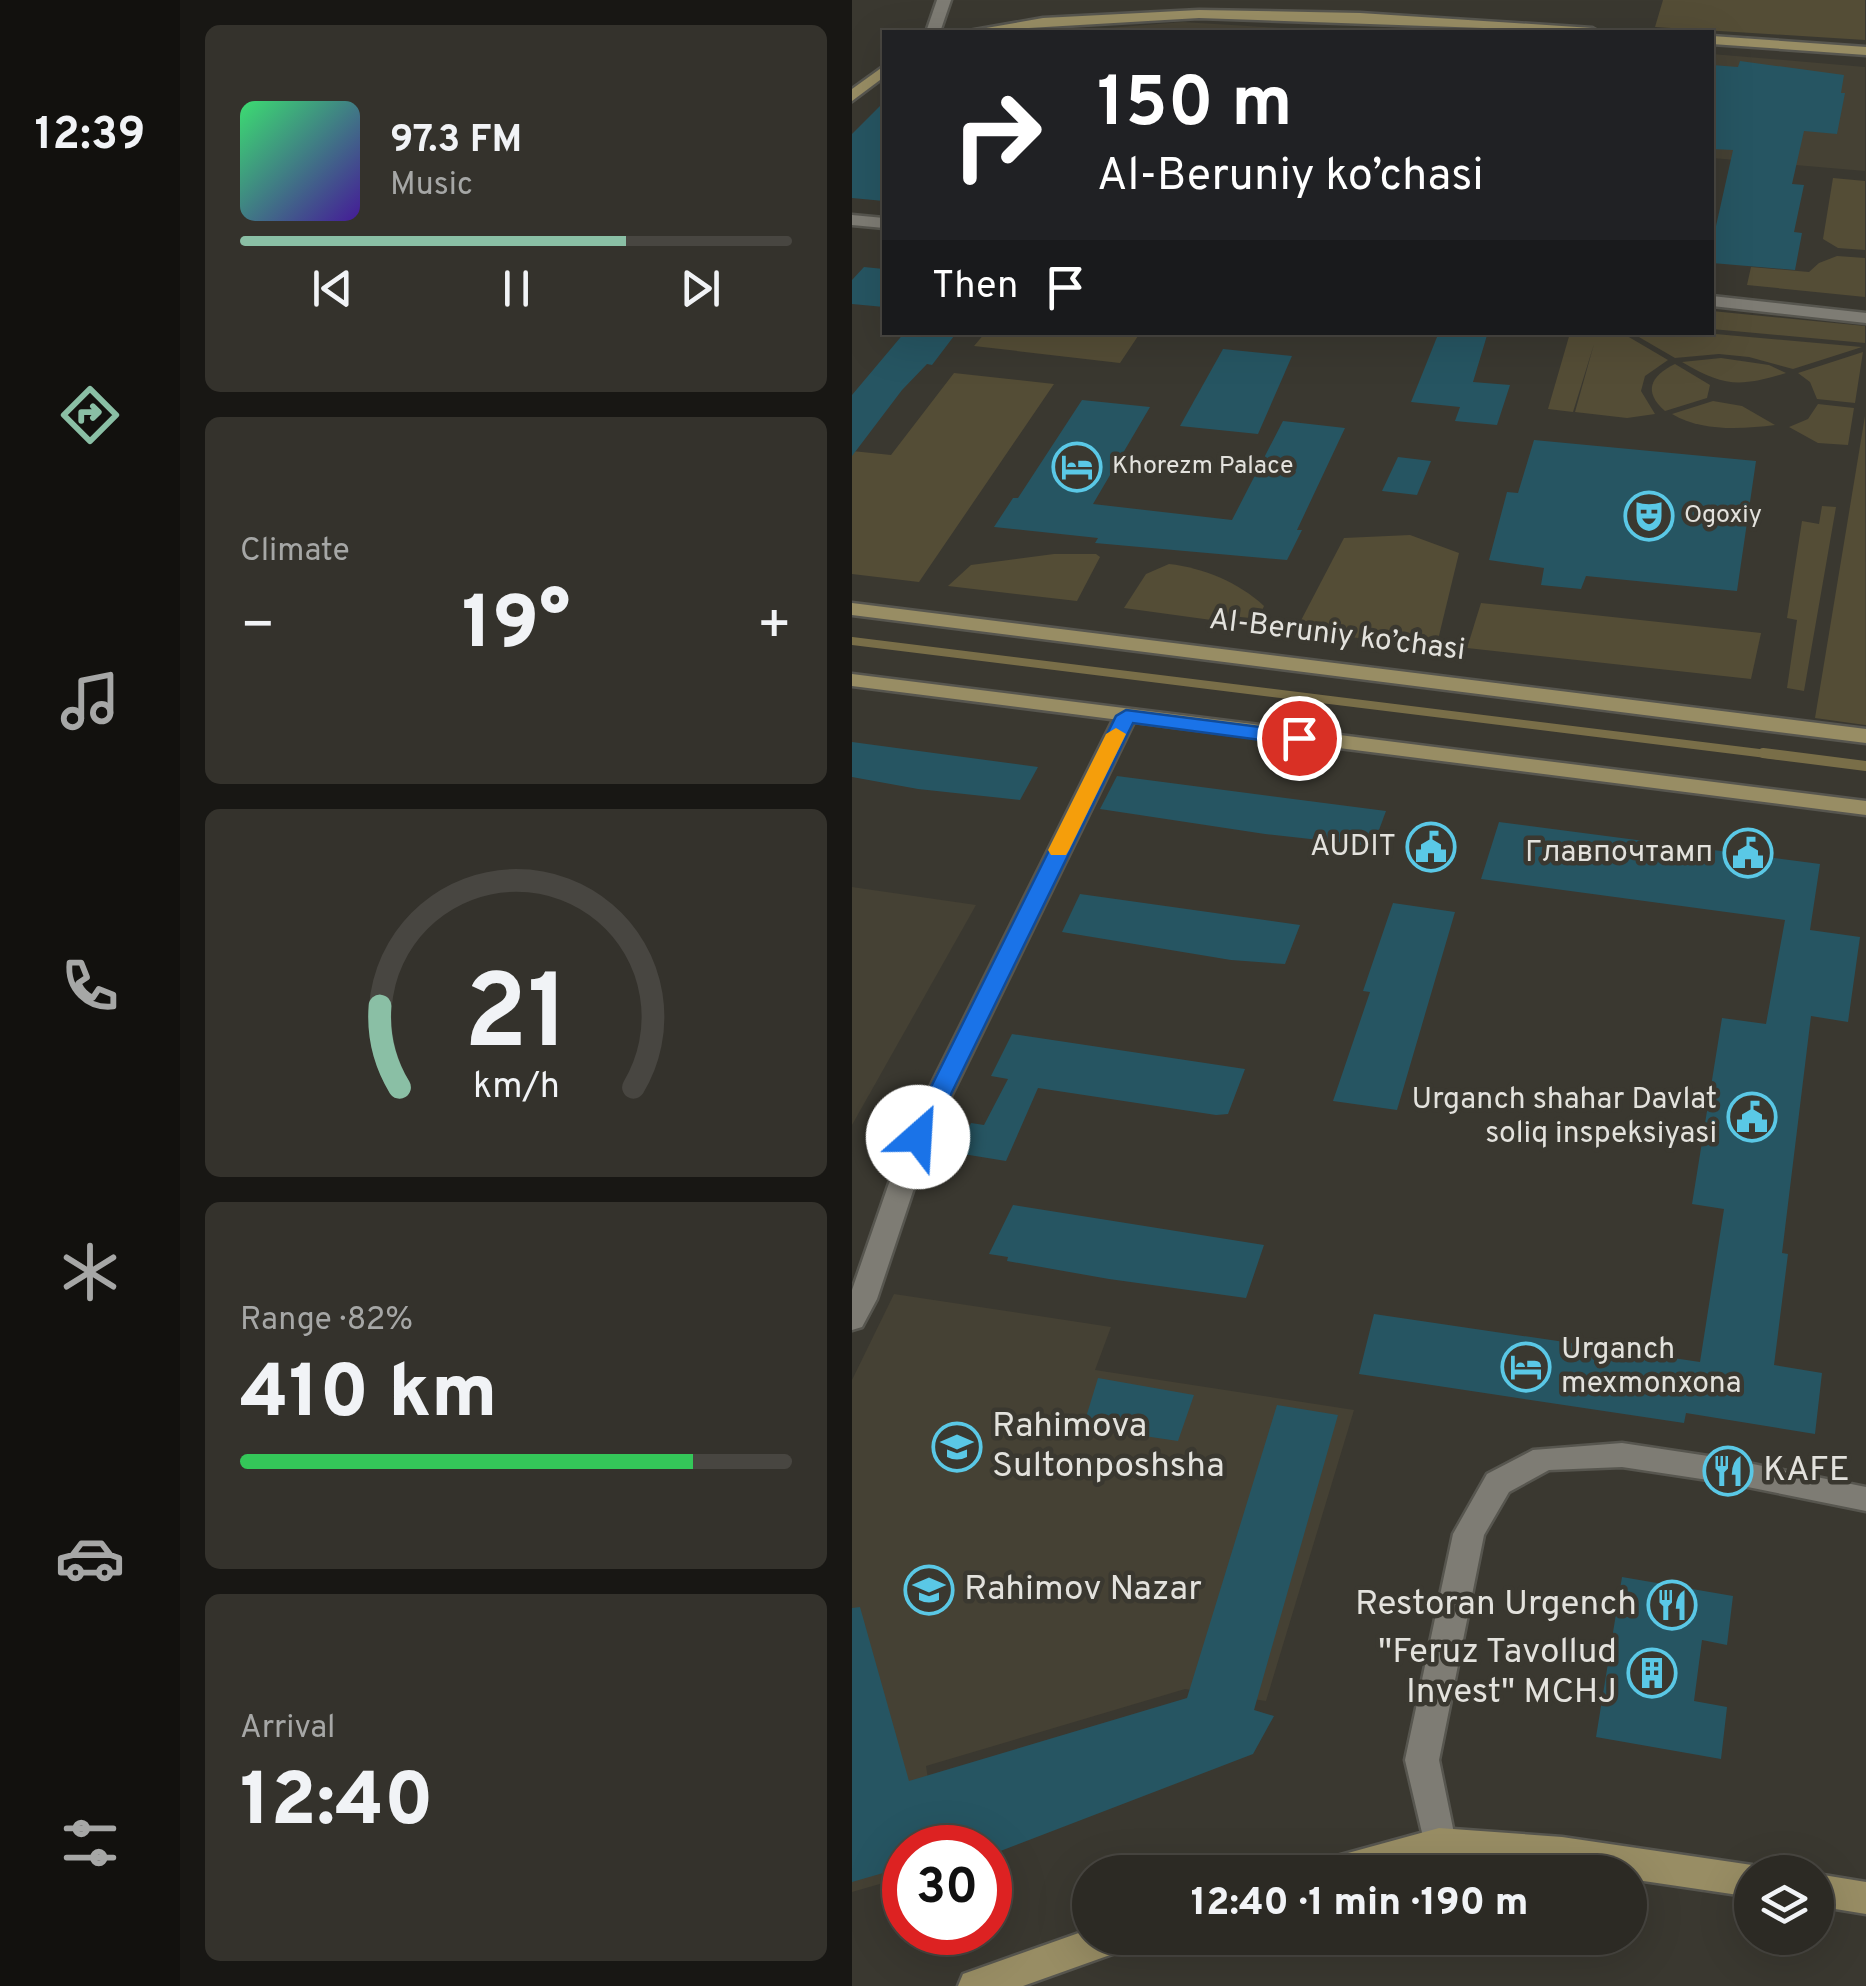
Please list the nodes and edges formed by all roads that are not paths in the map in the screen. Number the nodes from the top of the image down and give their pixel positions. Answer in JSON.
{"nodes":[{"id":1,"x":944,"y":0,"type":"edge"},
{"id":2,"x":933,"y":30,"type":"edge"},
{"id":3,"x":980,"y":30,"type":"edge"},
{"id":4,"x":1561,"y":30,"type":"edge"},
{"id":5,"x":1714,"y":40,"type":"edge"},
{"id":6,"x":1866,"y":51,"type":"edge"},
{"id":7,"x":882,"y":72,"type":"edge"},
{"id":8,"x":852,"y":97,"type":"edge"},
{"id":9,"x":852,"y":220,"type":"edge"},
{"id":10,"x":882,"y":223,"type":"edge"},
{"id":11,"x":1714,"y":301,"type":"edge"},
{"id":12,"x":1866,"y":318,"type":"edge"},
{"id":13,"x":852,"y":609,"type":"edge"},
{"id":14,"x":852,"y":680,"type":"edge"},
{"id":15,"x":1126,"y":716,"type":"junction"},
{"id":16,"x":1866,"y":736,"type":"edge"},
{"id":17,"x":1866,"y":808,"type":"edge"},
{"id":18,"x":852,"y":1319,"type":"edge"},
{"id":19,"x":1866,"y":1499,"type":"edge"},
{"id":20,"x":1439,"y":1844,"type":"junction"},
{"id":21,"x":1399,"y":1855,"type":"edge"},
{"id":22,"x":1734,"y":1878,"type":"edge"},
{"id":23,"x":1834,"y":1893,"type":"edge"},
{"id":24,"x":1866,"y":1898,"type":"edge"},
{"id":25,"x":1072,"y":1952,"type":"edge"},
{"id":26,"x":976,"y":1986,"type":"edge"}],
"edges":[{"from":1,"to":2,"type":"street"},
{"from":3,"to":4,"type":"main road"},
{"from":5,"to":6,"type":"main road"},
{"from":7,"to":8,"type":"main road"},
{"from":9,"to":10,"type":"street"},
{"from":11,"to":12,"type":"street"},
{"from":13,"to":16,"type":"main road","name":"Al-Beruniy ko’chasi"},
{"from":14,"to":15,"type":"main road"},
{"from":15,"to":17,"type":"main road"},
{"from":15,"to":18,"type":"street"},
{"from":19,"to":20,"type":"street"},
{"from":20,"to":21,"type":"main road"},
{"from":20,"to":22,"type":"main road"},
{"from":23,"to":24,"type":"main road"},
{"from":25,"to":26,"type":"main road"}]}
